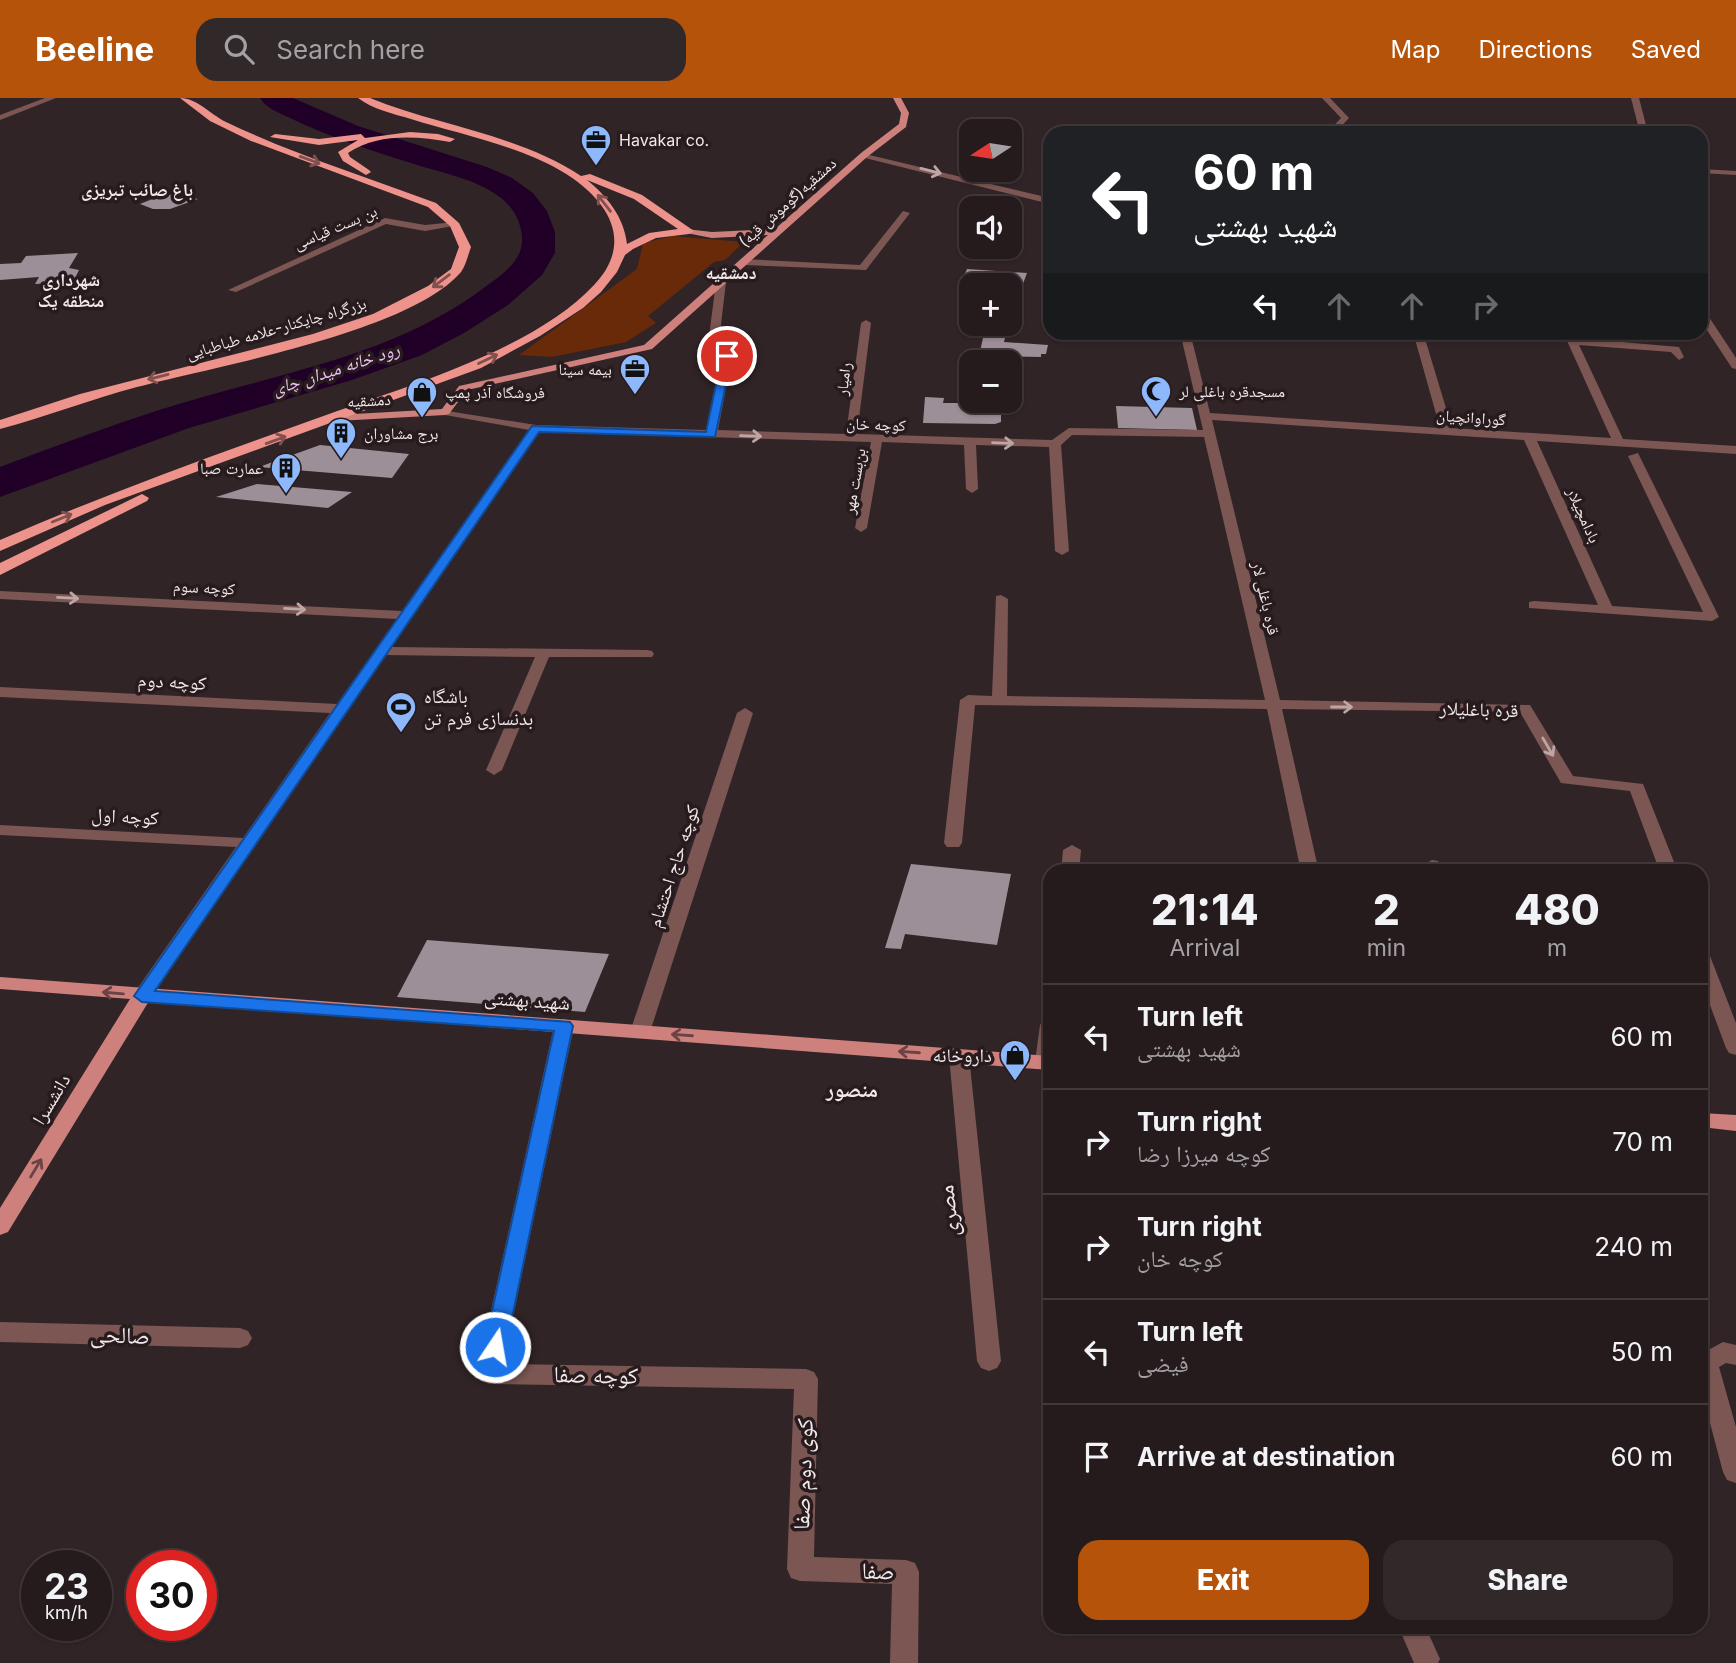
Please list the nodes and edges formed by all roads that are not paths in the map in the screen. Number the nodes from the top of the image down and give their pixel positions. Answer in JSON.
{"nodes":[{"id":1,"x":52,"y":98,"type":"edge"},
{"id":2,"x":184,"y":98,"type":"edge"},
{"id":3,"x":897,"y":98,"type":"edge"},
{"id":4,"x":1326,"y":98,"type":"edge"},
{"id":5,"x":1635,"y":98,"type":"edge"},
{"id":6,"x":358,"y":100,"type":"edge"},
{"id":7,"x":0,"y":118,"type":"edge"},
{"id":8,"x":213,"y":119,"type":"junction"},
{"id":9,"x":1340,"y":126,"type":"edge"},
{"id":10,"x":1642,"y":126,"type":"edge"},
{"id":11,"x":864,"y":155,"type":"junction"},
{"id":12,"x":546,"y":161,"type":"junction"},
{"id":13,"x":1708,"y":171,"type":"edge"},
{"id":14,"x":1736,"y":173,"type":"edge"},
{"id":15,"x":397,"y":192,"type":"junction"},
{"id":16,"x":1043,"y":199,"type":"edge"},
{"id":17,"x":906,"y":213,"type":"dead end"},
{"id":18,"x":455,"y":225,"type":"junction"},
{"id":19,"x":689,"y":231,"type":"junction"},
{"id":20,"x":778,"y":232,"type":"junction"},
{"id":21,"x":621,"y":253,"type":"junction"},
{"id":22,"x":743,"y":262,"type":"junction"},
{"id":23,"x":721,"y":282,"type":"junction"},
{"id":24,"x":233,"y":290,"type":"dead end"},
{"id":25,"x":866,"y":323,"type":"dead end"},
{"id":26,"x":1708,"y":324,"type":"edge"},
{"id":27,"x":1187,"y":340,"type":"edge"},
{"id":28,"x":1420,"y":340,"type":"edge"},
{"id":29,"x":1571,"y":340,"type":"edge"},
{"id":30,"x":1596,"y":340,"type":"edge"},
{"id":31,"x":1679,"y":357,"type":"dead end"},
{"id":32,"x":1736,"y":366,"type":"edge"},
{"id":33,"x":445,"y":412,"type":"junction"},
{"id":34,"x":1205,"y":415,"type":"junction"},
{"id":35,"x":337,"y":418,"type":"junction"},
{"id":36,"x":1,"y":424,"type":"edge"},
{"id":37,"x":536,"y":428,"type":"junction"},
{"id":38,"x":1447,"y":431,"type":"junction"},
{"id":39,"x":1209,"y":434,"type":"junction"},
{"id":40,"x":711,"y":435,"type":"junction"},
{"id":41,"x":1529,"y":437,"type":"junction"},
{"id":42,"x":851,"y":439,"type":"junction"},
{"id":43,"x":877,"y":440,"type":"junction"},
{"id":44,"x":970,"y":442,"type":"junction"},
{"id":45,"x":1618,"y":442,"type":"junction"},
{"id":46,"x":1055,"y":444,"type":"junction"},
{"id":47,"x":1736,"y":450,"type":"edge"},
{"id":48,"x":1634,"y":456,"type":"dead end"},
{"id":49,"x":190,"y":470,"type":"junction"},
{"id":50,"x":972,"y":489,"type":"dead end"},
{"id":51,"x":861,"y":528,"type":"dead end"},
{"id":52,"x":0,"y":546,"type":"edge"},
{"id":53,"x":1062,"y":551,"type":"dead end"},
{"id":54,"x":0,"y":570,"type":"edge"},
{"id":55,"x":0,"y":595,"type":"edge"},
{"id":56,"x":1001,"y":599,"type":"dead end"},
{"id":57,"x":1534,"y":605,"type":"dead end"},
{"id":58,"x":1606,"y":608,"type":"junction"},
{"id":59,"x":406,"y":615,"type":"junction"},
{"id":60,"x":382,"y":651,"type":"junction"},
{"id":61,"x":544,"y":653,"type":"junction"},
{"id":62,"x":647,"y":654,"type":"dead end"},
{"id":63,"x":0,"y":692,"type":"edge"},
{"id":64,"x":999,"y":701,"type":"junction"},
{"id":65,"x":1274,"y":706,"type":"junction"},
{"id":66,"x":342,"y":709,"type":"junction"},
{"id":67,"x":745,"y":713,"type":"dead end"},
{"id":68,"x":494,"y":770,"type":"dead end"},
{"id":69,"x":0,"y":830,"type":"edge"},
{"id":70,"x":249,"y":843,"type":"junction"},
{"id":71,"x":953,"y":843,"type":"dead end"},
{"id":72,"x":1072,"y":850,"type":"dead end"},
{"id":73,"x":1071,"y":864,"type":"edge"},
{"id":74,"x":1308,"y":864,"type":"edge"},
{"id":75,"x":1666,"y":864,"type":"edge"},
{"id":76,"x":1708,"y":974,"type":"edge"},
{"id":77,"x":0,"y":983,"type":"edge"},
{"id":78,"x":142,"y":996,"type":"junction"},
{"id":79,"x":564,"y":1026,"type":"junction"},
{"id":80,"x":640,"y":1032,"type":"junction"},
{"id":81,"x":1736,"y":1048,"type":"edge"},
{"id":82,"x":959,"y":1056,"type":"junction"},
{"id":83,"x":1043,"y":1063,"type":"edge"},
{"id":84,"x":1708,"y":1121,"type":"edge"},
{"id":85,"x":1736,"y":1124,"type":"edge"},
{"id":86,"x":0,"y":1226,"type":"edge"},
{"id":87,"x":0,"y":1332,"type":"edge"},
{"id":88,"x":240,"y":1338,"type":"dead end"},
{"id":89,"x":1736,"y":1355,"type":"edge"},
{"id":90,"x":989,"y":1361,"type":"dead end"},
{"id":91,"x":1708,"y":1362,"type":"edge"},
{"id":92,"x":1708,"y":1370,"type":"edge"},
{"id":93,"x":806,"y":1379,"type":"joint"},
{"id":94,"x":1736,"y":1472,"type":"edge"},
{"id":95,"x":800,"y":1569,"type":"joint"},
{"id":96,"x":1416,"y":1634,"type":"edge"},
{"id":97,"x":1426,"y":1659,"type":"dead end"},
{"id":98,"x":904,"y":1663,"type":"edge"}],
"edges":[{"from":1,"to":7,"type":"street"},
{"from":2,"to":8,"type":"highway"},
{"from":3,"to":11,"type":"main road","name":"دمشقیه(گوموش قیه)"},
{"from":4,"to":9,"type":"street"},
{"from":5,"to":10,"type":"street"},
{"from":6,"to":8,"type":"highway"},
{"from":6,"to":12,"type":"highway"},
{"from":8,"to":15,"type":"highway","one_way":true},
{"from":11,"to":16,"type":"street","one_way":true},
{"from":11,"to":20,"type":"main road","name":"دمشقیه(گوموش قیه)"},
{"from":12,"to":15,"type":"highway"},
{"from":12,"to":19,"type":"highway"},
{"from":21,"to":12,"type":"highway","one_way":true},
{"from":13,"to":14,"type":"street"},
{"from":15,"to":18,"type":"highway"},
{"from":17,"to":22,"type":"street"},
{"from":18,"to":24,"type":"street","name":"بن بست قیاسی"},
{"from":18,"to":36,"type":"highway","name":"بزرگراه چایکنار-علامه طباطبایی","one_way":true},
{"from":19,"to":20,"type":"main road"},
{"from":19,"to":21,"type":"highway"},
{"from":20,"to":22,"type":"main road","name":"دمشقیه(گوموش قیه)"},
{"from":35,"to":21,"type":"highway","one_way":true},
{"from":22,"to":23,"type":"main road","name":"دمشقیه(گوموش قیه)"},
{"from":23,"to":33,"type":"main road","name":"دمشقیه(گوموش قیه)"},
{"from":23,"to":40,"type":"street"},
{"from":25,"to":42,"type":"street","name":"رامیار"},
{"from":26,"to":32,"type":"street"},
{"from":27,"to":34,"type":"street","name":"قره باغلی لار"},
{"from":28,"to":38,"type":"street"},
{"from":29,"to":45,"type":"street"},
{"from":30,"to":31,"type":"street"},
{"from":33,"to":35,"type":"main road","name":"دمشقیه"},
{"from":33,"to":37,"type":"street","name":"کوچه خان"},
{"from":34,"to":38,"type":"street","name":"گوراوانچیان"},
{"from":34,"to":39,"type":"street","name":"قره باغلی لار"},
{"from":49,"to":35,"type":"highway","one_way":true},
{"from":37,"to":40,"type":"street","name":"کوچه خان"},
{"from":37,"to":59,"type":"street"},
{"from":38,"to":41,"type":"street","name":"گوراوانچیان"},
{"from":39,"to":46,"type":"street","name":"کوچه خان"},
{"from":39,"to":65,"type":"street","name":"قره باغلی لار"},
{"from":40,"to":42,"type":"street","name":"کوچه خان","one_way":true},
{"from":41,"to":45,"type":"street","name":"گوراوانچیان"},
{"from":41,"to":58,"type":"street","name":"بادامچیلار"},
{"from":42,"to":43,"type":"street","name":"کوچه خان"},
{"from":43,"to":44,"type":"street","name":"کوچه خان"},
{"from":43,"to":51,"type":"street","name":"بن‌بست مهر"},
{"from":44,"to":46,"type":"street","name":"کوچه خان","one_way":true},
{"from":44,"to":50,"type":"street"},
{"from":45,"to":47,"type":"street","name":"گوراوانچیان"},
{"from":46,"to":53,"type":"street"},
{"from":48,"to":58,"type":"street"},
{"from":52,"to":49,"type":"highway","one_way":true},
{"from":49,"to":54,"type":"highway"},
{"from":55,"to":59,"type":"street","name":"کوچه سوم","one_way":true},
{"from":56,"to":64,"type":"street"},
{"from":57,"to":58,"type":"street"},
{"from":59,"to":60,"type":"street"},
{"from":60,"to":61,"type":"street"},
{"from":60,"to":66,"type":"street"},
{"from":61,"to":62,"type":"street"},
{"from":61,"to":68,"type":"street"},
{"from":63,"to":66,"type":"street","name":"کوچه دوم"},
{"from":64,"to":65,"type":"street"},
{"from":64,"to":71,"type":"street"},
{"from":65,"to":74,"type":"street","name":"قره باغلی لار"},
{"from":65,"to":75,"type":"street","name":"قره باغلیلار","one_way":true},
{"from":66,"to":70,"type":"street"},
{"from":67,"to":80,"type":"street","name":"کوچه حاج احتشام"},
{"from":69,"to":70,"type":"street","name":"کوچه اول"},
{"from":70,"to":78,"type":"street"},
{"from":72,"to":73,"type":"street"},
{"from":76,"to":81,"type":"street"},
{"from":78,"to":77,"type":"main road","name":"شهید بهشتى","one_way":true},
{"from":78,"to":79,"type":"main road","name":"شهید بهشتى"},
{"from":86,"to":78,"type":"main road","name":"دانشسرا","one_way":true},
{"from":79,"to":80,"type":"main road","name":"شهید بهشتى"},
{"from":79,"to":93,"type":"street","name":"کوچه صفا"},
{"from":82,"to":80,"type":"main road","name":"شهید بهشتى","one_way":true},
{"from":82,"to":83,"type":"main road","name":"شهید بهشتى"},
{"from":82,"to":90,"type":"street","name":"مصری"},
{"from":84,"to":85,"type":"main road"},
{"from":87,"to":88,"type":"street","name":"صالحی"},
{"from":89,"to":91,"type":"street"},
{"from":92,"to":94,"type":"street"},
{"from":93,"to":95,"type":"street","name":"کوی دوم صفا"},
{"from":95,"to":98,"type":"street","name":"صفا"},
{"from":96,"to":97,"type":"street"}]}
